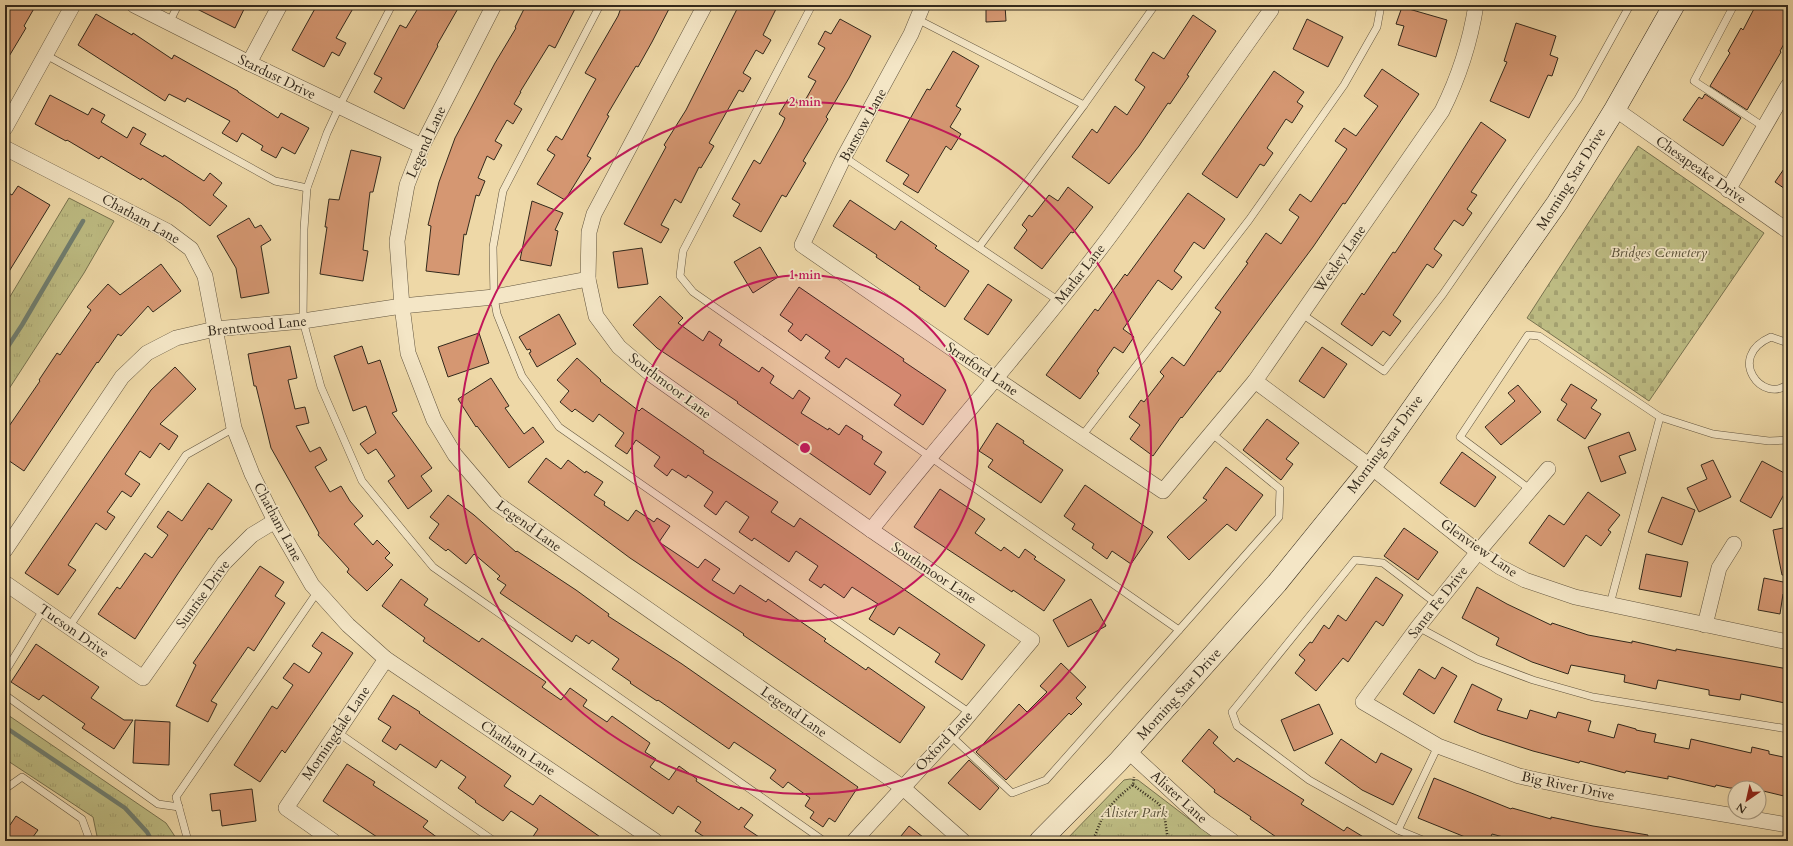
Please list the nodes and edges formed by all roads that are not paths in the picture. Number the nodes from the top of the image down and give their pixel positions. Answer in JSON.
{"nodes":[{"id":1,"x":73,"y":5,"type":"edge"},
{"id":2,"x":134,"y":5,"type":"edge"},
{"id":3,"x":178,"y":5,"type":"edge"},
{"id":4,"x":280,"y":5,"type":"edge"},
{"id":5,"x":392,"y":5,"type":"edge"},
{"id":6,"x":494,"y":5,"type":"edge"},
{"id":7,"x":600,"y":5,"type":"edge"},
{"id":8,"x":705,"y":5,"type":"edge"},
{"id":9,"x":812,"y":5,"type":"edge"},
{"id":10,"x":1155,"y":5,"type":"edge"},
{"id":11,"x":1272,"y":5,"type":"edge"},
{"id":12,"x":1381,"y":5,"type":"edge"},
{"id":13,"x":1476,"y":5,"type":"edge"},
{"id":14,"x":1630,"y":5,"type":"edge"},
{"id":15,"x":1674,"y":5,"type":"edge"},
{"id":16,"x":1734,"y":5,"type":"edge"},
{"id":17,"x":920,"y":12,"type":"edge"},
{"id":18,"x":169,"y":23,"type":"junction"},
{"id":19,"x":46,"y":54,"type":"junction"},
{"id":20,"x":249,"y":63,"type":"junction"},
{"id":21,"x":1788,"y":86,"type":"edge"},
{"id":22,"x":1084,"y":105,"type":"junction"},
{"id":23,"x":339,"y":107,"type":"junction"},
{"id":24,"x":1615,"y":109,"type":"junction"},
{"id":25,"x":1764,"y":127,"type":"junction"},
{"id":26,"x":5,"y":128,"type":"edge"},
{"id":27,"x":422,"y":146,"type":"junction"},
{"id":28,"x":5,"y":148,"type":"edge"},
{"id":29,"x":844,"y":157,"type":"junction"},
{"id":30,"x":307,"y":188,"type":"junction"},
{"id":31,"x":1728,"y":190,"type":"junction"},
{"id":32,"x":1788,"y":231,"type":"edge"},
{"id":33,"x":802,"y":245,"type":"joint"},
{"id":34,"x":979,"y":247,"type":"junction"},
{"id":35,"x":588,"y":279,"type":"junction"},
{"id":36,"x":494,"y":297,"type":"junction"},
{"id":37,"x":1059,"y":301,"type":"junction"},
{"id":38,"x":402,"y":306,"type":"junction"},
{"id":39,"x":1302,"y":314,"type":"junction"},
{"id":40,"x":303,"y":321,"type":"junction"},
{"id":41,"x":215,"y":329,"type":"junction"},
{"id":42,"x":1788,"y":343,"type":"edge"},
{"id":43,"x":996,"y":379,"type":"junction"},
{"id":44,"x":1255,"y":381,"type":"junction"},
{"id":45,"x":1788,"y":384,"type":"edge"},
{"id":46,"x":1660,"y":417,"type":"junction"},
{"id":47,"x":234,"y":428,"type":"junction"},
{"id":48,"x":1211,"y":433,"type":"junction"},
{"id":49,"x":1082,"y":436,"type":"junction"},
{"id":50,"x":1788,"y":440,"type":"edge"},
{"id":51,"x":929,"y":457,"type":"junction"},
{"id":52,"x":1371,"y":467,"type":"junction"},
{"id":53,"x":1548,"y":469,"type":"dead end"},
{"id":54,"x":1531,"y":490,"type":"junction"},
{"id":55,"x":1163,"y":491,"type":"joint"},
{"id":56,"x":275,"y":521,"type":"junction"},
{"id":57,"x":871,"y":530,"type":"junction"},
{"id":58,"x":1734,"y":544,"type":"dead end"},
{"id":59,"x":5,"y":550,"type":"edge"},
{"id":60,"x":1478,"y":552,"type":"junction"},
{"id":61,"x":5,"y":583,"type":"edge"},
{"id":62,"x":318,"y":591,"type":"junction"},
{"id":63,"x":1437,"y":604,"type":"junction"},
{"id":64,"x":1610,"y":604,"type":"junction"},
{"id":65,"x":43,"y":610,"type":"junction"},
{"id":66,"x":1706,"y":625,"type":"junction"},
{"id":67,"x":69,"y":627,"type":"junction"},
{"id":68,"x":1418,"y":627,"type":"junction"},
{"id":69,"x":1179,"y":630,"type":"junction"},
{"id":70,"x":1032,"y":640,"type":"joint"},
{"id":71,"x":1788,"y":642,"type":"edge"},
{"id":72,"x":386,"y":658,"type":"junction"},
{"id":73,"x":5,"y":672,"type":"edge"},
{"id":74,"x":142,"y":678,"type":"joint"},
{"id":75,"x":5,"y":695,"type":"edge"},
{"id":76,"x":1363,"y":702,"type":"joint"},
{"id":77,"x":970,"y":713,"type":"junction"},
{"id":78,"x":1788,"y":729,"type":"edge"},
{"id":79,"x":337,"y":732,"type":"junction"},
{"id":80,"x":950,"y":735,"type":"junction"},
{"id":81,"x":1438,"y":746,"type":"junction"},
{"id":82,"x":1128,"y":751,"type":"junction"},
{"id":83,"x":902,"y":787,"type":"junction"},
{"id":84,"x":5,"y":788,"type":"edge"},
{"id":85,"x":179,"y":807,"type":"junction"},
{"id":86,"x":1788,"y":825,"type":"edge"},
{"id":87,"x":1398,"y":830,"type":"junction"},
{"id":88,"x":90,"y":841,"type":"edge"},
{"id":89,"x":188,"y":841,"type":"edge"},
{"id":90,"x":333,"y":841,"type":"edge"},
{"id":91,"x":494,"y":841,"type":"edge"},
{"id":92,"x":655,"y":841,"type":"edge"},
{"id":93,"x":824,"y":841,"type":"edge"},
{"id":94,"x":855,"y":841,"type":"edge"},
{"id":95,"x":963,"y":841,"type":"edge"},
{"id":96,"x":1040,"y":841,"type":"edge"},
{"id":97,"x":1232,"y":841,"type":"edge"},
{"id":98,"x":1425,"y":841,"type":"edge"}],
"edges":[{"from":1,"to":19,"type":"street"},
{"from":2,"to":18,"type":"street","name":"Stardust Drive"},
{"from":3,"to":18,"type":"lane"},
{"from":4,"to":20,"type":"street"},
{"from":5,"to":23,"type":"lane"},
{"from":6,"to":27,"type":"street","name":"Legend Lane"},
{"from":7,"to":36,"type":"lane"},
{"from":8,"to":35,"type":"street","name":"Southmoor Lane"},
{"from":9,"to":51,"type":"lane"},
{"from":10,"to":22,"type":"lane"},
{"from":11,"to":37,"type":"street","name":"Marlar Lane"},
{"from":12,"to":49,"type":"lane"},
{"from":13,"to":39,"type":"street","name":"Wexley Lane"},
{"from":14,"to":39,"type":"lane"},
{"from":15,"to":24,"type":"street","name":"Morning Star Drive"},
{"from":16,"to":25,"type":"lane"},
{"from":17,"to":22,"type":"lane"},
{"from":17,"to":29,"type":"street","name":"Barstow Lane"},
{"from":18,"to":20,"type":"street","name":"Stardust Drive"},
{"from":19,"to":26,"type":"street"},
{"from":19,"to":30,"type":"lane"},
{"from":20,"to":23,"type":"street","name":"Stardust Drive"},
{"from":21,"to":25,"type":"street"},
{"from":22,"to":34,"type":"lane"},
{"from":23,"to":27,"type":"street","name":"Stardust Drive"},
{"from":23,"to":30,"type":"lane"},
{"from":24,"to":31,"type":"street","name":"Chesapeake Drive"},
{"from":24,"to":52,"type":"street","name":"Morning Star Drive"},
{"from":25,"to":31,"type":"street"},
{"from":27,"to":38,"type":"street","name":"Legend Lane"},
{"from":28,"to":41,"type":"street","name":"Chatham Lane"},
{"from":29,"to":33,"type":"street","name":"Barstow Lane"},
{"from":29,"to":34,"type":"lane"},
{"from":30,"to":40,"type":"lane"},
{"from":31,"to":32,"type":"street","name":"Chesapeake Drive"},
{"from":33,"to":43,"type":"street","name":"Stratford Lane"},
{"from":34,"to":37,"type":"lane"},
{"from":35,"to":36,"type":"street","name":"Brentwood Lane"},
{"from":35,"to":57,"type":"street","name":"Southmoor Lane"},
{"from":36,"to":38,"type":"street","name":"Brentwood Lane"},
{"from":36,"to":77,"type":"lane"},
{"from":37,"to":43,"type":"street","name":"Marlar Lane"},
{"from":38,"to":40,"type":"street","name":"Brentwood Lane"},
{"from":38,"to":83,"type":"street","name":"Legend Lane"},
{"from":39,"to":44,"type":"street","name":"Wexley Lane"},
{"from":40,"to":41,"type":"street","name":"Brentwood Lane"},
{"from":40,"to":93,"type":"lane"},
{"from":41,"to":47,"type":"street","name":"Chatham Lane"},
{"from":41,"to":59,"type":"street","name":"Brentwood Lane"},
{"from":42,"to":45,"type":"lane"},
{"from":43,"to":49,"type":"street","name":"Stratford Lane"},
{"from":43,"to":51,"type":"street","name":"Marlar Lane"},
{"from":44,"to":48,"type":"street","name":"Wexley Lane"},
{"from":44,"to":52,"type":"street","name":"Glenview Lane"},
{"from":46,"to":50,"type":"lane"},
{"from":46,"to":54,"type":"lane"},
{"from":46,"to":64,"type":"lane"},
{"from":47,"to":56,"type":"street","name":"Chatham Lane"},
{"from":47,"to":67,"type":"lane"},
{"from":48,"to":55,"type":"street","name":"Wexley Lane"},
{"from":48,"to":69,"type":"lane"},
{"from":49,"to":55,"type":"street","name":"Stratford Lane"},
{"from":51,"to":57,"type":"street","name":"Marlar Lane"},
{"from":51,"to":69,"type":"lane"},
{"from":52,"to":60,"type":"street","name":"Glenview Lane"},
{"from":52,"to":82,"type":"street","name":"Morning Star Drive"},
{"from":53,"to":54,"type":"street","name":"Santa Fe Drive"},
{"from":54,"to":60,"type":"street","name":"Santa Fe Drive"},
{"from":56,"to":62,"type":"street","name":"Chatham Lane"},
{"from":56,"to":74,"type":"street","name":"Sunrise Drive"},
{"from":57,"to":70,"type":"street","name":"Southmoor Lane"},
{"from":58,"to":66,"type":"street"},
{"from":60,"to":63,"type":"street","name":"Santa Fe Drive"},
{"from":60,"to":64,"type":"street","name":"Glenview Lane"},
{"from":61,"to":65,"type":"street","name":"Tucson Drive"},
{"from":62,"to":72,"type":"street","name":"Chatham Lane"},
{"from":62,"to":85,"type":"lane"},
{"from":63,"to":68,"type":"street","name":"Santa Fe Drive"},
{"from":63,"to":87,"type":"lane"},
{"from":64,"to":66,"type":"street","name":"Glenview Lane"},
{"from":65,"to":67,"type":"street","name":"Tucson Drive"},
{"from":65,"to":73,"type":"lane"},
{"from":66,"to":71,"type":"street","name":"Glenview Lane"},
{"from":67,"to":74,"type":"street","name":"Tucson Drive"},
{"from":68,"to":76,"type":"street","name":"Santa Fe Drive"},
{"from":68,"to":78,"type":"lane"},
{"from":69,"to":80,"type":"lane"},
{"from":70,"to":77,"type":"street","name":"Oxford Lane"},
{"from":72,"to":79,"type":"street","name":"Morningdale Lane"},
{"from":72,"to":92,"type":"street","name":"Chatham Lane"},
{"from":75,"to":85,"type":"lane"},
{"from":76,"to":81,"type":"street","name":"Big River Drive"},
{"from":77,"to":80,"type":"street","name":"Oxford Lane"},
{"from":79,"to":90,"type":"street","name":"Morningdale Lane"},
{"from":79,"to":91,"type":"lane"},
{"from":80,"to":83,"type":"street","name":"Oxford Lane"},
{"from":81,"to":86,"type":"street","name":"Big River Drive"},
{"from":81,"to":87,"type":"lane"},
{"from":82,"to":96,"type":"street","name":"Morning Star Drive"},
{"from":82,"to":97,"type":"street","name":"Alister Lane"},
{"from":83,"to":94,"type":"street","name":"Oxford Lane"},
{"from":83,"to":95,"type":"street","name":"Legend Lane"},
{"from":84,"to":88,"type":"lane"},
{"from":85,"to":89,"type":"lane"},
{"from":87,"to":98,"type":"lane"}]}
